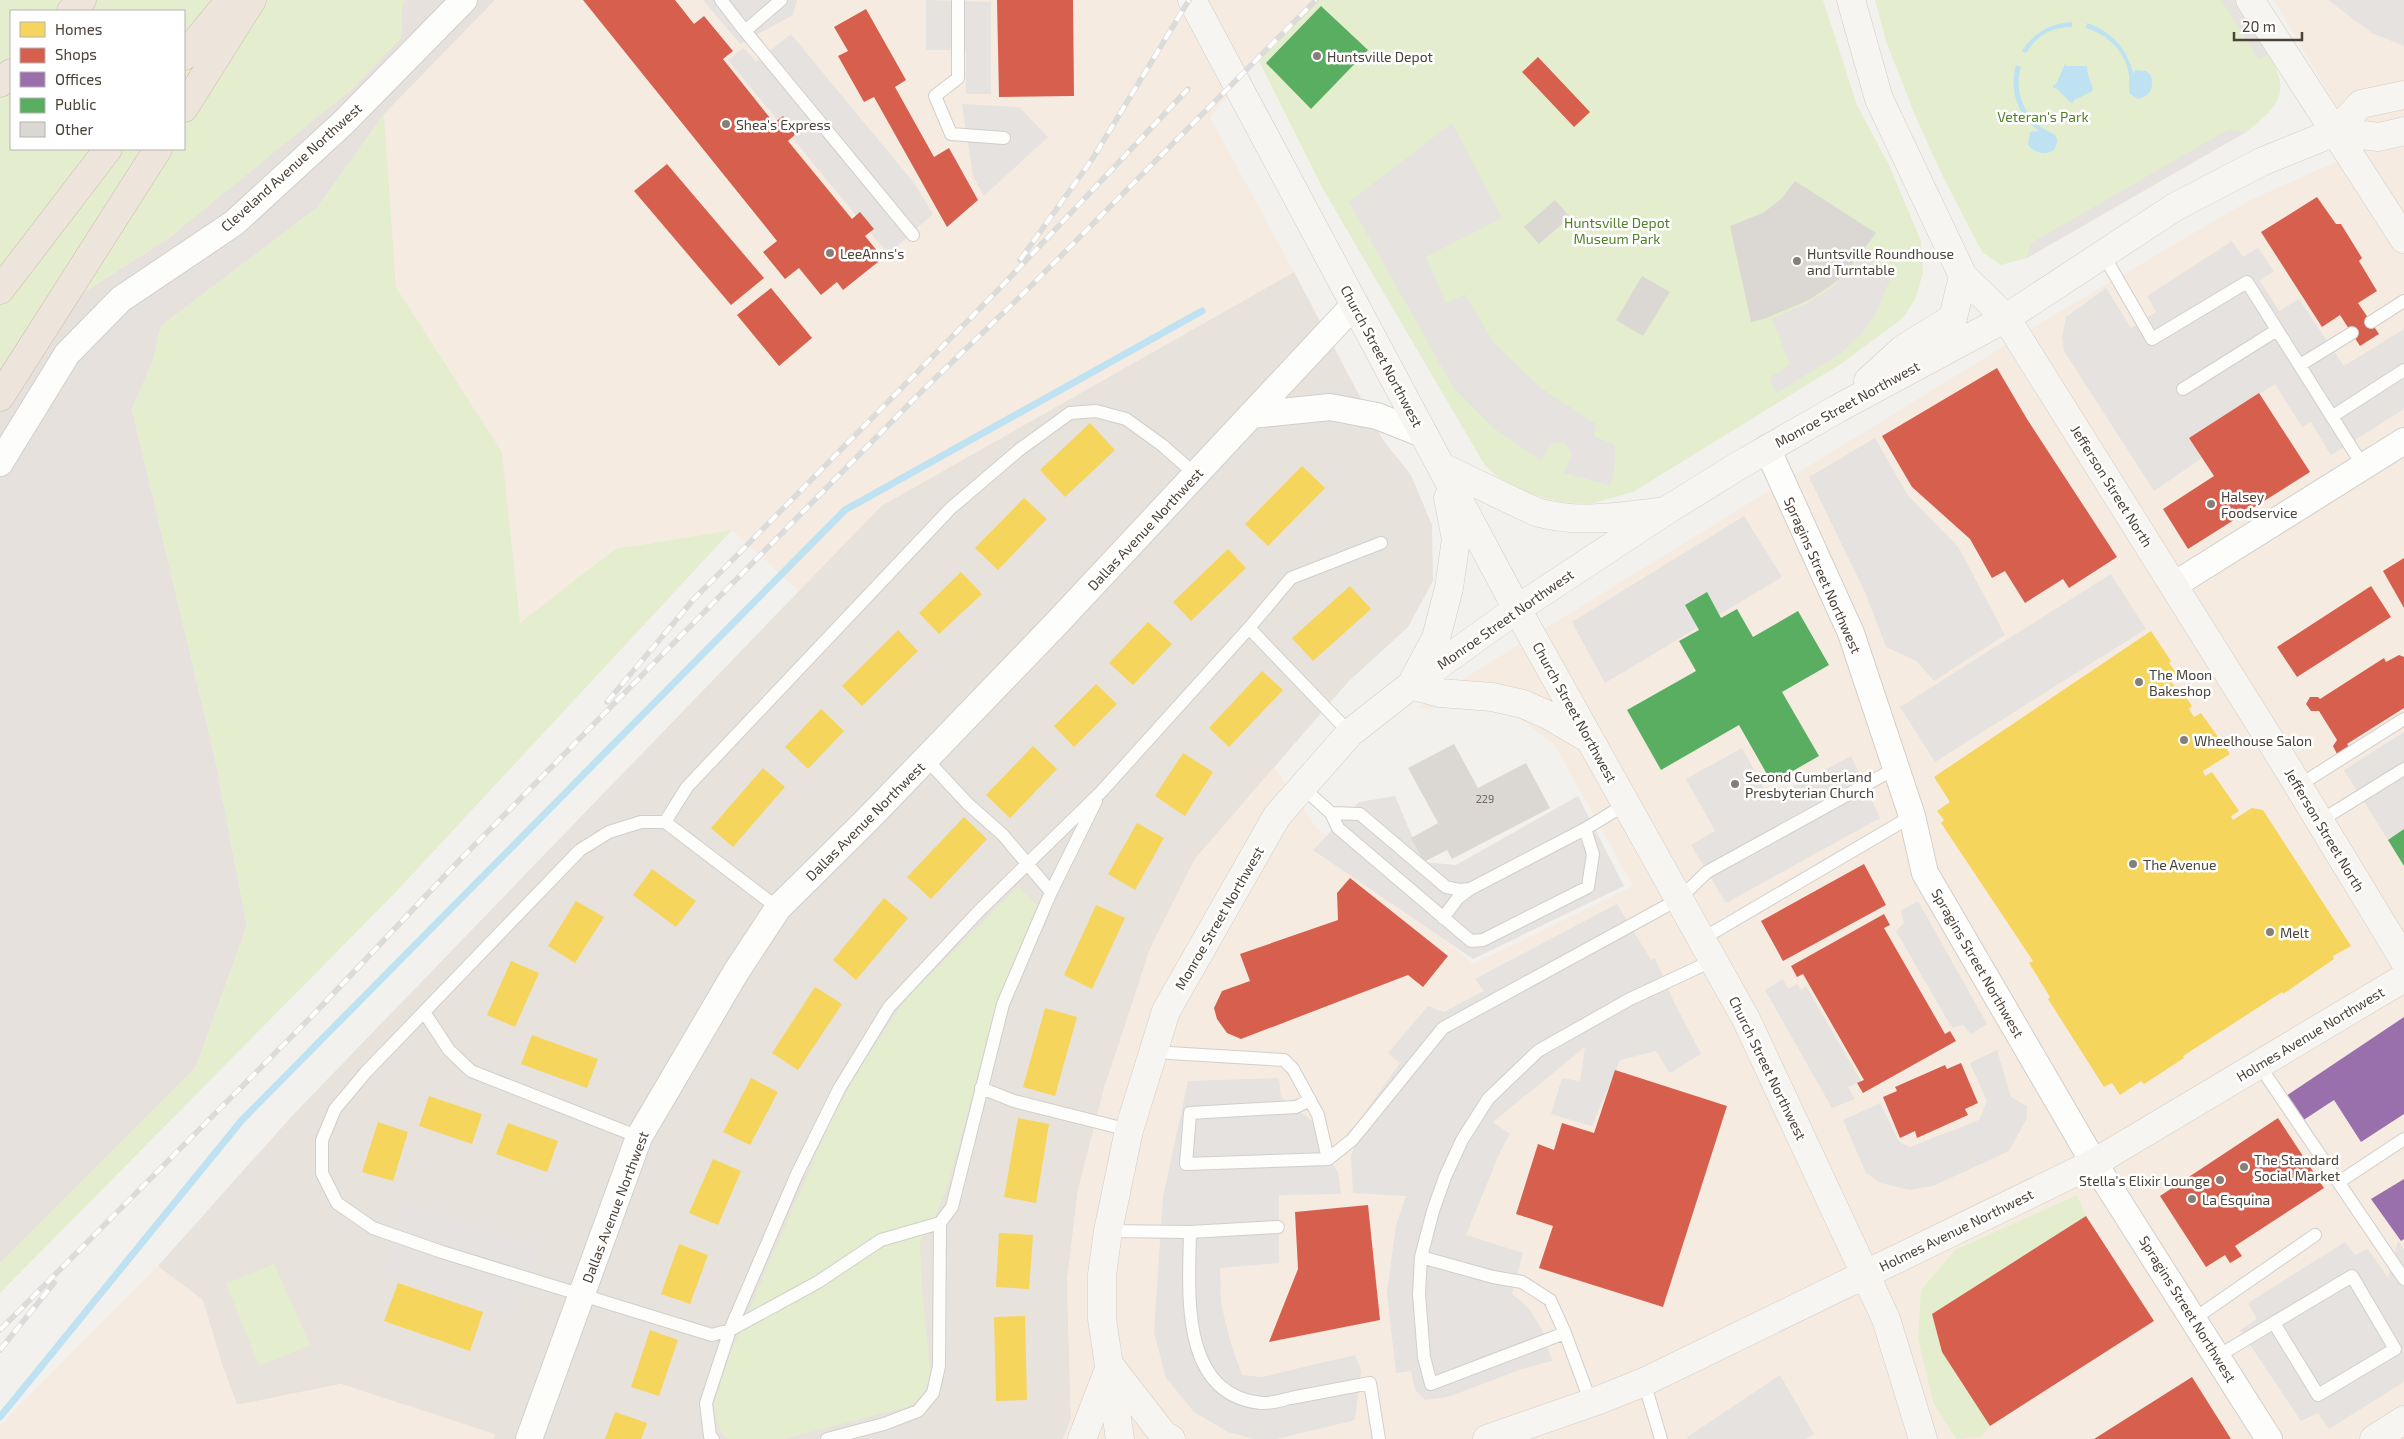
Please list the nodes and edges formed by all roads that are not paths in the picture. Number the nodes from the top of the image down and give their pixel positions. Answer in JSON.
{"nodes":[{"id":1,"x":82,"y":0,"type":"edge"},
{"id":2,"x":230,"y":0,"type":"edge"},
{"id":3,"x":252,"y":0,"type":"edge"},
{"id":4,"x":464,"y":0,"type":"edge"},
{"id":5,"x":721,"y":0,"type":"edge"},
{"id":6,"x":782,"y":0,"type":"edge"},
{"id":7,"x":958,"y":0,"type":"edge"},
{"id":8,"x":1192,"y":0,"type":"edge"},
{"id":9,"x":1851,"y":0,"type":"edge"},
{"id":10,"x":2250,"y":0,"type":"edge"},
{"id":11,"x":72,"y":10,"type":"edge"},
{"id":12,"x":745,"y":31,"type":"junction"},
{"id":13,"x":185,"y":55,"type":"edge"},
{"id":14,"x":10,"y":74,"type":"edge"},
{"id":15,"x":0,"y":83,"type":"edge"},
{"id":16,"x":2404,"y":95,"type":"edge"},
{"id":17,"x":185,"y":106,"type":"edge"},
{"id":18,"x":2404,"y":131,"type":"edge"},
{"id":19,"x":2335,"y":132,"type":"junction"},
{"id":20,"x":1004,"y":138,"type":"dead end"},
{"id":21,"x":107,"y":150,"type":"edge"},
{"id":22,"x":157,"y":150,"type":"edge"},
{"id":23,"x":913,"y":235,"type":"dead end"},
{"id":24,"x":2404,"y":239,"type":"edge"},
{"id":25,"x":2104,"y":254,"type":"junction"},
{"id":26,"x":1962,"y":276,"type":"junction"},
{"id":27,"x":0,"y":290,"type":"edge"},
{"id":28,"x":2404,"y":302,"type":"edge"},
{"id":29,"x":1355,"y":304,"type":"junction"},
{"id":30,"x":2006,"y":318,"type":"junction"},
{"id":31,"x":2371,"y":322,"type":"dead end"},
{"id":32,"x":2278,"y":330,"type":"junction"},
{"id":33,"x":2352,"y":333,"type":"dead end"},
{"id":34,"x":2300,"y":365,"type":"junction"},
{"id":35,"x":2404,"y":370,"type":"edge"},
{"id":36,"x":2183,"y":389,"type":"dead end"},
{"id":37,"x":0,"y":397,"type":"edge"},
{"id":38,"x":1837,"y":409,"type":"junction"},
{"id":39,"x":1251,"y":415,"type":"junction"},
{"id":40,"x":2333,"y":416,"type":"junction"},
{"id":41,"x":1425,"y":435,"type":"junction"},
{"id":42,"x":2404,"y":441,"type":"edge"},
{"id":43,"x":1767,"y":448,"type":"junction"},
{"id":44,"x":0,"y":463,"type":"edge"},
{"id":45,"x":2363,"y":466,"type":"junction"},
{"id":46,"x":1442,"y":467,"type":"junction"},
{"id":47,"x":1195,"y":474,"type":"junction"},
{"id":48,"x":1664,"y":512,"type":"junction"},
{"id":49,"x":1380,"y":543,"type":"dead end"},
{"id":50,"x":2174,"y":585,"type":"junction"},
{"id":51,"x":1517,"y":608,"type":"junction"},
{"id":52,"x":1250,"y":628,"type":"junction"},
{"id":53,"x":1412,"y":684,"type":"junction"},
{"id":54,"x":2404,"y":719,"type":"edge"},
{"id":55,"x":1350,"y":733,"type":"junction"},
{"id":56,"x":1590,"y":740,"type":"junction"},
{"id":57,"x":926,"y":759,"type":"junction"},
{"id":58,"x":1896,"y":768,"type":"junction"},
{"id":59,"x":2404,"y":769,"type":"edge"},
{"id":60,"x":2298,"y":786,"type":"junction"},
{"id":61,"x":1302,"y":788,"type":"junction"},
{"id":62,"x":1100,"y":792,"type":"junction"},
{"id":63,"x":1626,"y":804,"type":"junction"},
{"id":64,"x":1331,"y":813,"type":"junction"},
{"id":65,"x":1912,"y":816,"type":"junction"},
{"id":66,"x":2320,"y":821,"type":"junction"},
{"id":67,"x":665,"y":822,"type":"junction"},
{"id":68,"x":1585,"y":829,"type":"junction"},
{"id":69,"x":1026,"y":865,"type":"junction"},
{"id":70,"x":1470,"y":889,"type":"junction"},
{"id":71,"x":1051,"y":892,"type":"junction"},
{"id":72,"x":1679,"y":899,"type":"junction"},
{"id":73,"x":778,"y":908,"type":"junction"},
{"id":74,"x":1443,"y":918,"type":"junction"},
{"id":75,"x":1708,"y":949,"type":"junction"},
{"id":76,"x":2404,"y":960,"type":"edge"},
{"id":77,"x":2404,"y":978,"type":"edge"},
{"id":78,"x":424,"y":1012,"type":"junction"},
{"id":79,"x":1153,"y":1052,"type":"junction"},
{"id":80,"x":2259,"y":1064,"type":"junction"},
{"id":81,"x":981,"y":1088,"type":"junction"},
{"id":82,"x":1310,"y":1100,"type":"junction"},
{"id":83,"x":1129,"y":1130,"type":"junction"},
{"id":84,"x":639,"y":1137,"type":"junction"},
{"id":85,"x":2404,"y":1139,"type":"edge"},
{"id":86,"x":1328,"y":1158,"type":"junction"},
{"id":87,"x":2094,"y":1163,"type":"junction"},
{"id":88,"x":2339,"y":1182,"type":"junction"},
{"id":89,"x":940,"y":1223,"type":"junction"},
{"id":90,"x":1278,"y":1227,"type":"dead end"},
{"id":91,"x":1108,"y":1231,"type":"junction"},
{"id":92,"x":1190,"y":1232,"type":"junction"},
{"id":93,"x":2315,"y":1234,"type":"dead end"},
{"id":94,"x":1421,"y":1257,"type":"junction"},
{"id":95,"x":1865,"y":1274,"type":"junction"},
{"id":96,"x":2404,"y":1279,"type":"edge"},
{"id":97,"x":581,"y":1294,"type":"junction"},
{"id":98,"x":2194,"y":1319,"type":"junction"},
{"id":99,"x":2274,"y":1323,"type":"junction"},
{"id":100,"x":730,"y":1330,"type":"junction"},
{"id":101,"x":1565,"y":1333,"type":"junction"},
{"id":102,"x":2218,"y":1356,"type":"junction"},
{"id":103,"x":1110,"y":1366,"type":"junction"},
{"id":104,"x":1644,"y":1382,"type":"junction"},
{"id":105,"x":1591,"y":1403,"type":"junction"},
{"id":106,"x":2404,"y":1420,"type":"edge"},
{"id":107,"x":529,"y":1439,"type":"edge"},
{"id":108,"x":713,"y":1439,"type":"edge"},
{"id":109,"x":827,"y":1439,"type":"edge"},
{"id":110,"x":1082,"y":1439,"type":"edge"},
{"id":111,"x":1120,"y":1439,"type":"edge"},
{"id":112,"x":1171,"y":1439,"type":"edge"},
{"id":113,"x":1379,"y":1439,"type":"edge"},
{"id":114,"x":1487,"y":1439,"type":"edge"},
{"id":115,"x":1661,"y":1439,"type":"edge"},
{"id":116,"x":1923,"y":1439,"type":"edge"},
{"id":117,"x":2269,"y":1439,"type":"edge"},
{"id":118,"x":2374,"y":1439,"type":"edge"}],
"edges":[{"from":1,"to":11,"type":"highway"},
{"from":2,"to":13,"type":"highway"},
{"from":3,"to":17,"type":"highway"},
{"from":4,"to":44,"type":"street","name":"Cleveland Avenue Northwest"},
{"from":5,"to":12,"type":"lane"},
{"from":6,"to":12,"type":"lane"},
{"from":7,"to":20,"type":"lane"},
{"from":8,"to":29,"type":"street","name":"Church Street Northwest"},
{"from":9,"to":26,"type":"street","name":"Jefferson Street North"},
{"from":10,"to":19,"type":"street"},
{"from":12,"to":23,"type":"lane"},
{"from":14,"to":15,"type":"highway"},
{"from":16,"to":19,"type":"street","name":"Monroe Street Northwest"},
{"from":18,"to":19,"type":"street","name":"Monroe Street Northwest"},
{"from":19,"to":24,"type":"street"},
{"from":19,"to":25,"type":"street","name":"Monroe Street Northwest"},
{"from":21,"to":27,"type":"highway"},
{"from":22,"to":37,"type":"highway"},
{"from":25,"to":30,"type":"street","name":"Monroe Street Northwest"},
{"from":25,"to":32,"type":"lane"},
{"from":26,"to":30,"type":"street","name":"Jefferson Street North"},
{"from":26,"to":38,"type":"street"},
{"from":28,"to":31,"type":"lane"},
{"from":29,"to":39,"type":"street","name":"Dallas Avenue Northwest"},
{"from":29,"to":41,"type":"street","name":"Church Street Northwest"},
{"from":30,"to":38,"type":"street","name":"Monroe Street Northwest"},
{"from":30,"to":50,"type":"street","name":"Jefferson Street North"},
{"from":32,"to":34,"type":"lane"},
{"from":32,"to":36,"type":"lane"},
{"from":33,"to":34,"type":"lane"},
{"from":34,"to":40,"type":"lane"},
{"from":35,"to":40,"type":"lane"},
{"from":38,"to":43,"type":"street","name":"Monroe Street Northwest"},
{"from":39,"to":41,"type":"street"},
{"from":39,"to":47,"type":"street","name":"Dallas Avenue Northwest"},
{"from":40,"to":45,"type":"lane"},
{"from":41,"to":46,"type":"street","name":"Church Street Northwest"},
{"from":42,"to":45,"type":"street"},
{"from":43,"to":48,"type":"street","name":"Monroe Street Northwest"},
{"from":43,"to":58,"type":"street","name":"Spragins Street Northwest"},
{"from":45,"to":50,"type":"street"},
{"from":46,"to":48,"type":"street"},
{"from":46,"to":51,"type":"street","name":"Church Street Northwest"},
{"from":46,"to":53,"type":"street"},
{"from":47,"to":57,"type":"street","name":"Dallas Avenue Northwest"},
{"from":47,"to":67,"type":"lane"},
{"from":48,"to":51,"type":"street","name":"Monroe Street Northwest"},
{"from":49,"to":52,"type":"lane"},
{"from":50,"to":60,"type":"street","name":"Jefferson Street North"},
{"from":51,"to":53,"type":"street","name":"Monroe Street Northwest"},
{"from":51,"to":56,"type":"street","name":"Church Street Northwest"},
{"from":52,"to":55,"type":"lane"},
{"from":52,"to":62,"type":"lane"},
{"from":53,"to":55,"type":"street","name":"Monroe Street Northwest"},
{"from":53,"to":56,"type":"street"},
{"from":54,"to":60,"type":"lane"},
{"from":55,"to":61,"type":"street","name":"Monroe Street Northwest"},
{"from":56,"to":63,"type":"street","name":"Church Street Northwest"},
{"from":57,"to":69,"type":"lane"},
{"from":57,"to":73,"type":"street","name":"Dallas Avenue Northwest"},
{"from":58,"to":65,"type":"street","name":"Spragins Street Northwest"},
{"from":58,"to":72,"type":"lane"},
{"from":59,"to":66,"type":"lane"},
{"from":60,"to":66,"type":"street","name":"Jefferson Street North"},
{"from":61,"to":64,"type":"lane"},
{"from":61,"to":79,"type":"street","name":"Monroe Street Northwest"},
{"from":62,"to":69,"type":"lane"},
{"from":62,"to":71,"type":"lane"},
{"from":63,"to":68,"type":"lane"},
{"from":63,"to":72,"type":"street","name":"Church Street Northwest"},
{"from":64,"to":70,"type":"lane"},
{"from":64,"to":74,"type":"lane"},
{"from":65,"to":75,"type":"lane"},
{"from":65,"to":87,"type":"street","name":"Spragins Street Northwest"},
{"from":66,"to":76,"type":"street","name":"Jefferson Street North"},
{"from":67,"to":73,"type":"lane"},
{"from":67,"to":78,"type":"lane"},
{"from":68,"to":70,"type":"lane"},
{"from":68,"to":74,"type":"lane"},
{"from":69,"to":71,"type":"lane"},
{"from":69,"to":100,"type":"lane"},
{"from":70,"to":74,"type":"lane"},
{"from":71,"to":81,"type":"lane"},
{"from":72,"to":75,"type":"street","name":"Church Street Northwest"},
{"from":72,"to":86,"type":"lane"},
{"from":73,"to":84,"type":"street","name":"Dallas Avenue Northwest"},
{"from":75,"to":94,"type":"lane"},
{"from":75,"to":95,"type":"street","name":"Church Street Northwest"},
{"from":77,"to":80,"type":"street","name":"Holmes Avenue Northwest"},
{"from":78,"to":84,"type":"lane"},
{"from":78,"to":97,"type":"lane"},
{"from":79,"to":82,"type":"lane"},
{"from":79,"to":83,"type":"street","name":"Monroe Street Northwest"},
{"from":80,"to":87,"type":"street","name":"Holmes Avenue Northwest"},
{"from":80,"to":88,"type":"lane"},
{"from":81,"to":83,"type":"lane"},
{"from":81,"to":89,"type":"lane"},
{"from":82,"to":86,"type":"lane"},
{"from":82,"to":86,"type":"lane"},
{"from":83,"to":91,"type":"street","name":"Monroe Street Northwest"},
{"from":84,"to":97,"type":"street","name":"Dallas Avenue Northwest"},
{"from":85,"to":88,"type":"lane"},
{"from":87,"to":95,"type":"street","name":"Holmes Avenue Northwest"},
{"from":87,"to":98,"type":"street","name":"Spragins Street Northwest"},
{"from":88,"to":96,"type":"lane"},
{"from":89,"to":100,"type":"lane"},
{"from":89,"to":109,"type":"lane"},
{"from":90,"to":92,"type":"lane"},
{"from":91,"to":92,"type":"lane"},
{"from":91,"to":103,"type":"street","name":"Monroe Street Northwest"},
{"from":92,"to":113,"type":"lane"},
{"from":93,"to":98,"type":"lane"},
{"from":94,"to":101,"type":"lane"},
{"from":94,"to":101,"type":"lane"},
{"from":95,"to":104,"type":"street","name":"Holmes Avenue Northwest"},
{"from":95,"to":116,"type":"street","name":"Church Street Northwest"},
{"from":97,"to":100,"type":"lane"},
{"from":97,"to":107,"type":"street","name":"Dallas Avenue Northwest"},
{"from":98,"to":102,"type":"street","name":"Spragins Street Northwest"},
{"from":99,"to":99,"type":"lane"},
{"from":99,"to":102,"type":"lane"},
{"from":100,"to":108,"type":"lane"},
{"from":101,"to":105,"type":"lane"},
{"from":102,"to":117,"type":"street","name":"Spragins Street Northwest"},
{"from":103,"to":110,"type":"street"},
{"from":103,"to":111,"type":"street","name":"Monroe Street Northwest"},
{"from":103,"to":112,"type":"street"},
{"from":104,"to":105,"type":"street","name":"Holmes Avenue Northwest"},
{"from":104,"to":115,"type":"lane"},
{"from":105,"to":114,"type":"street","name":"Holmes Avenue Northwest"},
{"from":106,"to":118,"type":"street"}]}
